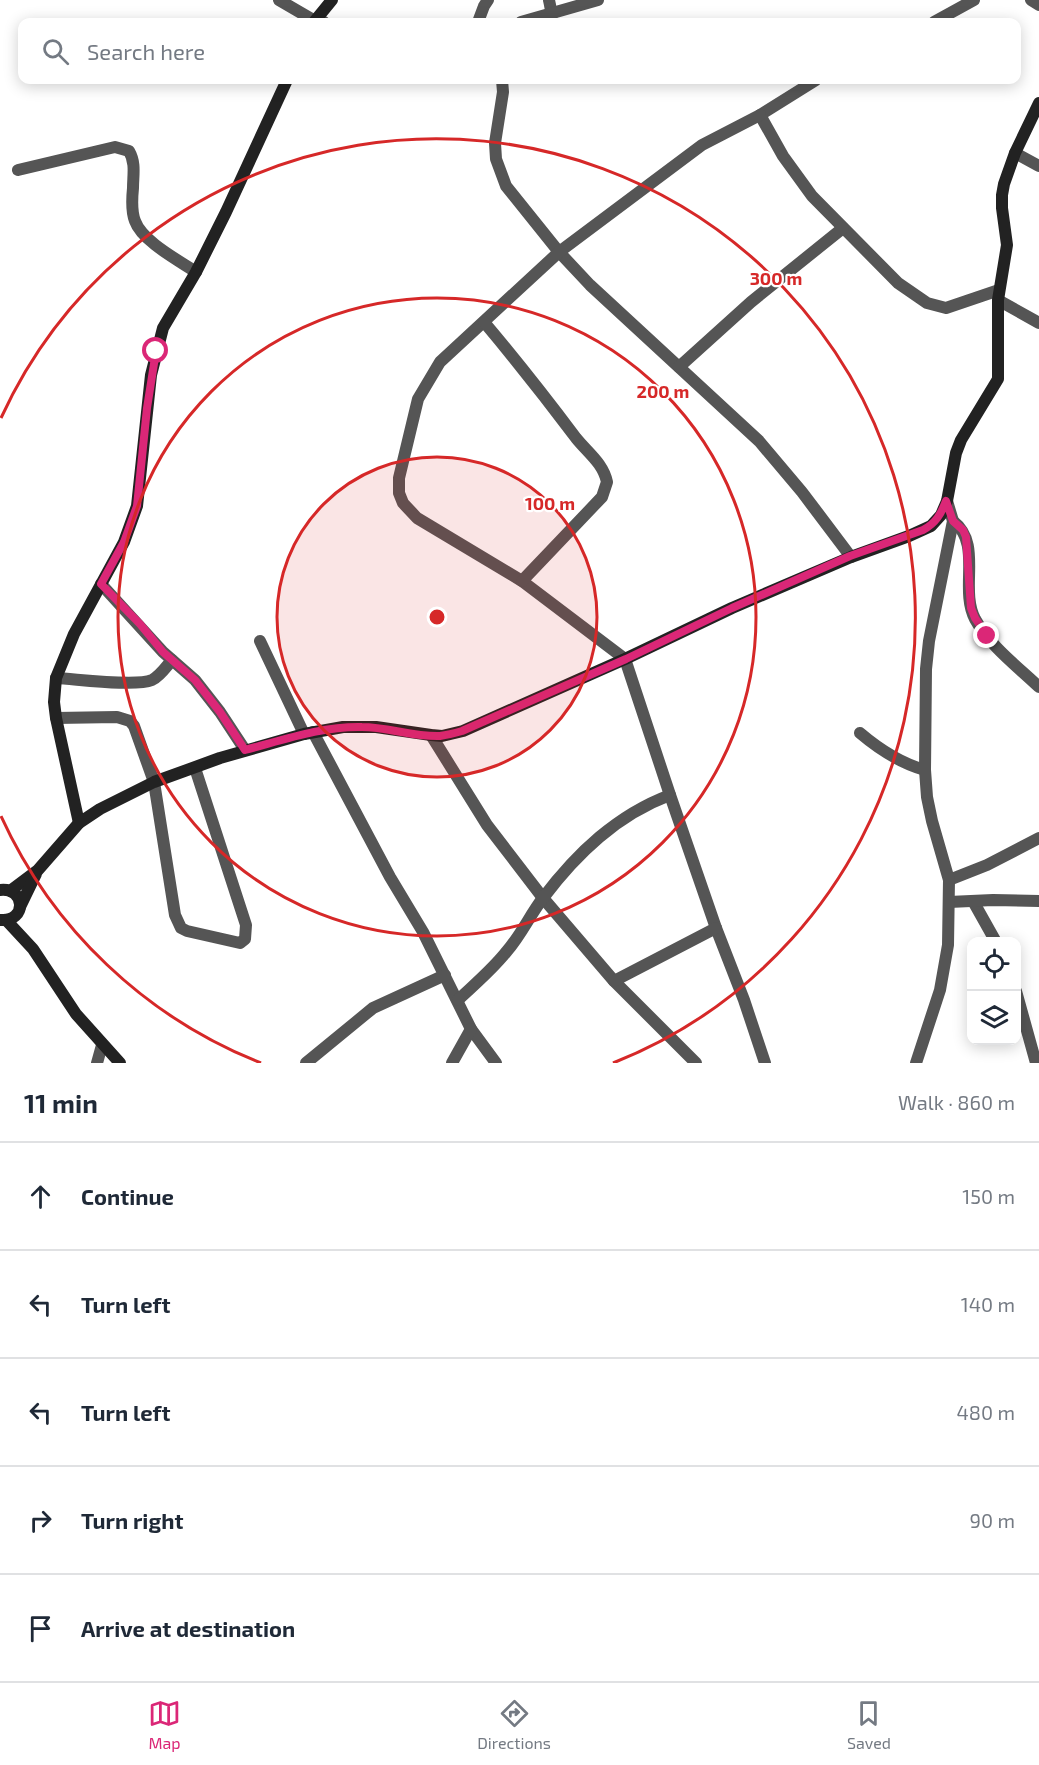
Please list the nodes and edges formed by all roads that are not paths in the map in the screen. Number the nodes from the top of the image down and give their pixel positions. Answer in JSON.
{"nodes":[{"id":1,"x":279,"y":0,"type":"edge"},
{"id":2,"x":332,"y":0,"type":"edge"},
{"id":3,"x":488,"y":0,"type":"edge"},
{"id":4,"x":549,"y":0,"type":"edge"},
{"id":5,"x":598,"y":0,"type":"edge"},
{"id":6,"x":974,"y":0,"type":"edge"},
{"id":7,"x":1031,"y":0,"type":"edge"},
{"id":8,"x":1039,"y":5,"type":"edge"},
{"id":9,"x":552,"y":15,"type":"junction"},
{"id":10,"x":311,"y":18,"type":"edge"},
{"id":11,"x":321,"y":18,"type":"edge"},
{"id":12,"x":480,"y":18,"type":"edge"},
{"id":13,"x":539,"y":18,"type":"edge"},
{"id":14,"x":941,"y":18,"type":"edge"},
{"id":15,"x":285,"y":84,"type":"edge"},
{"id":16,"x":502,"y":84,"type":"edge"},
{"id":17,"x":810,"y":84,"type":"edge"},
{"id":18,"x":1039,"y":103,"type":"edge"},
{"id":19,"x":760,"y":115,"type":"junction"},
{"id":20,"x":1016,"y":153,"type":"junction"},
{"id":21,"x":1039,"y":166,"type":"edge"},
{"id":22,"x":18,"y":170,"type":"dead end"},
{"id":23,"x":843,"y":228,"type":"junction"},
{"id":24,"x":559,"y":252,"type":"junction"},
{"id":25,"x":196,"y":272,"type":"junction"},
{"id":26,"x":999,"y":295,"type":"junction"},
{"id":27,"x":484,"y":322,"type":"junction"},
{"id":28,"x":1039,"y":323,"type":"edge"},
{"id":29,"x":679,"y":367,"type":"junction"},
{"id":30,"x":946,"y":501,"type":"junction"},
{"id":31,"x":953,"y":521,"type":"junction"},
{"id":32,"x":850,"y":556,"type":"junction"},
{"id":33,"x":522,"y":582,"type":"junction"},
{"id":34,"x":101,"y":584,"type":"junction"},
{"id":35,"x":260,"y":641,"type":"dead end"},
{"id":36,"x":626,"y":659,"type":"junction"},
{"id":37,"x":172,"y":660,"type":"junction"},
{"id":38,"x":56,"y":678,"type":"junction"},
{"id":39,"x":1039,"y":687,"type":"edge"},
{"id":40,"x":56,"y":718,"type":"junction"},
{"id":41,"x":309,"y":733,"type":"junction"},
{"id":42,"x":860,"y":733,"type":"dead end"},
{"id":43,"x":430,"y":735,"type":"junction"},
{"id":44,"x":245,"y":750,"type":"junction"},
{"id":45,"x":195,"y":768,"type":"junction"},
{"id":46,"x":926,"y":770,"type":"junction"},
{"id":47,"x":154,"y":782,"type":"junction"},
{"id":48,"x":670,"y":795,"type":"junction"},
{"id":49,"x":79,"y":823,"type":"junction"},
{"id":50,"x":1039,"y":838,"type":"edge"},
{"id":51,"x":38,"y":870,"type":"junction"},
{"id":52,"x":949,"y":880,"type":"junction"},
{"id":53,"x":4,"y":889,"type":"edge"},
{"id":54,"x":543,"y":898,"type":"junction"},
{"id":55,"x":973,"y":901,"type":"junction"},
{"id":56,"x":1039,"y":901,"type":"edge"},
{"id":57,"x":949,"y":902,"type":"junction"},
{"id":58,"x":19,"y":909,"type":"junction"},
{"id":59,"x":2,"y":921,"type":"edge"},
{"id":60,"x":716,"y":928,"type":"junction"},
{"id":61,"x":993,"y":937,"type":"edge"},
{"id":62,"x":33,"y":949,"type":"junction"},
{"id":63,"x":445,"y":975,"type":"junction"},
{"id":64,"x":615,"y":981,"type":"junction"},
{"id":65,"x":458,"y":1000,"type":"junction"},
{"id":66,"x":1021,"y":1006,"type":"edge"},
{"id":67,"x":471,"y":1029,"type":"junction"},
{"id":68,"x":102,"y":1045,"type":"junction"},
{"id":69,"x":97,"y":1063,"type":"edge"},
{"id":70,"x":120,"y":1063,"type":"edge"},
{"id":71,"x":306,"y":1063,"type":"edge"},
{"id":72,"x":452,"y":1063,"type":"edge"},
{"id":73,"x":496,"y":1063,"type":"edge"},
{"id":74,"x":696,"y":1063,"type":"edge"},
{"id":75,"x":765,"y":1063,"type":"edge"},
{"id":76,"x":916,"y":1063,"type":"edge"},
{"id":77,"x":1036,"y":1063,"type":"edge"}],
"edges":[{"from":1,"to":10,"type":"street"},
{"from":2,"to":11,"type":"street"},
{"from":3,"to":12,"type":"street"},
{"from":4,"to":9,"type":"street"},
{"from":5,"to":9,"type":"street"},
{"from":6,"to":14,"type":"street"},
{"from":7,"to":8,"type":"street"},
{"from":9,"to":13,"type":"street"},
{"from":15,"to":25,"type":"street"},
{"from":16,"to":24,"type":"street"},
{"from":17,"to":19,"type":"street"},
{"from":18,"to":20,"type":"street"},
{"from":19,"to":23,"type":"street"},
{"from":19,"to":24,"type":"street"},
{"from":20,"to":21,"type":"street"},
{"from":20,"to":26,"type":"street"},
{"from":22,"to":25,"type":"street"},
{"from":23,"to":26,"type":"street"},
{"from":23,"to":29,"type":"street"},
{"from":24,"to":27,"type":"street"},
{"from":24,"to":29,"type":"street"},
{"from":25,"to":34,"type":"street"},
{"from":26,"to":28,"type":"street"},
{"from":26,"to":30,"type":"street"},
{"from":27,"to":33,"type":"street"},
{"from":27,"to":33,"type":"street"},
{"from":29,"to":32,"type":"street"},
{"from":30,"to":31,"type":"street"},
{"from":30,"to":32,"type":"street"},
{"from":31,"to":39,"type":"street"},
{"from":31,"to":46,"type":"street"},
{"from":32,"to":36,"type":"street"},
{"from":33,"to":36,"type":"street"},
{"from":34,"to":37,"type":"street"},
{"from":34,"to":38,"type":"street"},
{"from":35,"to":41,"type":"street"},
{"from":36,"to":43,"type":"street"},
{"from":36,"to":48,"type":"street"},
{"from":37,"to":38,"type":"street"},
{"from":37,"to":44,"type":"street"},
{"from":38,"to":40,"type":"street"},
{"from":40,"to":47,"type":"street"},
{"from":40,"to":49,"type":"street"},
{"from":41,"to":43,"type":"street"},
{"from":41,"to":44,"type":"street"},
{"from":41,"to":63,"type":"street"},
{"from":42,"to":46,"type":"street"},
{"from":43,"to":54,"type":"street"},
{"from":44,"to":45,"type":"street"},
{"from":45,"to":47,"type":"street"},
{"from":45,"to":47,"type":"street"},
{"from":46,"to":52,"type":"street"},
{"from":47,"to":49,"type":"street"},
{"from":48,"to":54,"type":"street"},
{"from":48,"to":60,"type":"street"},
{"from":49,"to":51,"type":"street"},
{"from":50,"to":52,"type":"street"},
{"from":51,"to":53,"type":"street"},
{"from":51,"to":58,"type":"street"},
{"from":52,"to":57,"type":"street"},
{"from":53,"to":58,"type":"street"},
{"from":54,"to":64,"type":"street"},
{"from":54,"to":65,"type":"street"},
{"from":55,"to":56,"type":"street"},
{"from":55,"to":57,"type":"street"},
{"from":55,"to":61,"type":"street"},
{"from":57,"to":76,"type":"street"},
{"from":58,"to":59,"type":"street"},
{"from":58,"to":62,"type":"street"},
{"from":59,"to":62,"type":"street"},
{"from":60,"to":64,"type":"street"},
{"from":60,"to":75,"type":"street"},
{"from":62,"to":68,"type":"street"},
{"from":63,"to":65,"type":"street"},
{"from":63,"to":71,"type":"street"},
{"from":64,"to":74,"type":"street"},
{"from":65,"to":67,"type":"street"},
{"from":66,"to":77,"type":"street"},
{"from":67,"to":72,"type":"street"},
{"from":67,"to":73,"type":"street"},
{"from":68,"to":69,"type":"street"},
{"from":68,"to":70,"type":"street"}]}
